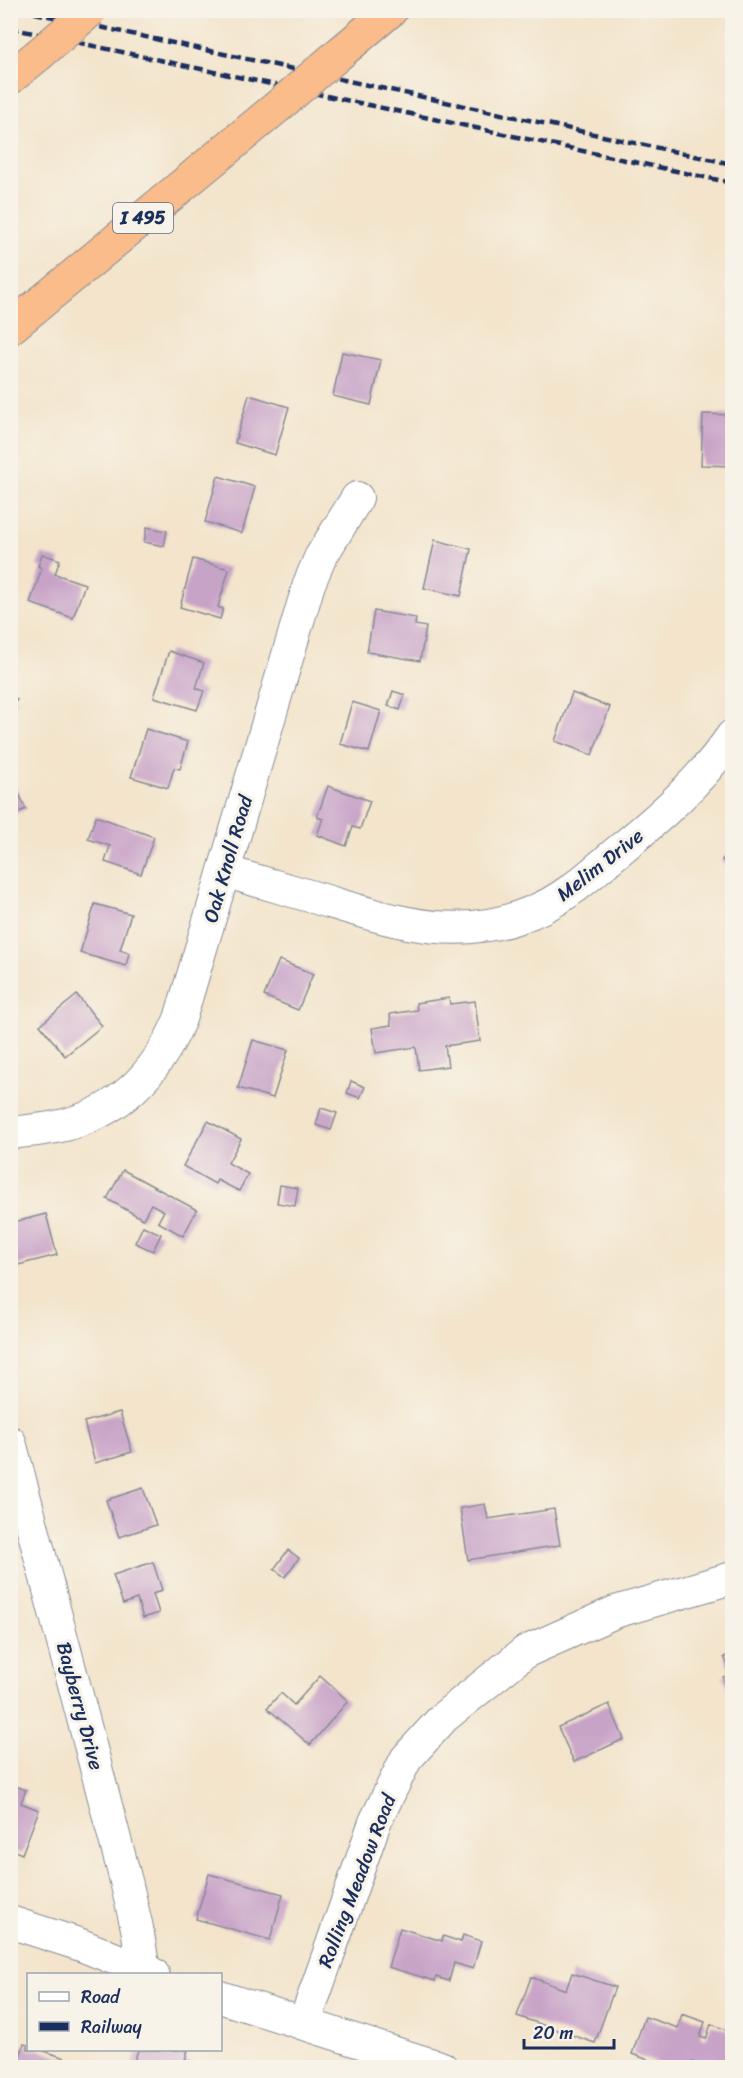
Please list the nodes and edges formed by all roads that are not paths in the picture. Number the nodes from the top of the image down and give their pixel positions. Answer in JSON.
{"nodes":[{"id":1,"x":91,"y":10,"type":"edge"},
{"id":2,"x":391,"y":10,"type":"edge"},
{"id":3,"x":10,"y":78,"type":"edge"},
{"id":4,"x":10,"y":328,"type":"edge"},
{"id":5,"x":357,"y":498,"type":"dead end"},
{"id":6,"x":732,"y":736,"type":"edge"},
{"id":7,"x":224,"y":871,"type":"junction"},
{"id":8,"x":10,"y":1132,"type":"edge"},
{"id":9,"x":10,"y":1442,"type":"edge"},
{"id":10,"x":732,"y":1578,"type":"edge"},
{"id":11,"x":10,"y":1922,"type":"edge"},
{"id":12,"x":149,"y":1973,"type":"edge"},
{"id":13,"x":222,"y":1998,"type":"edge"},
{"id":14,"x":304,"y":2024,"type":"junction"},
{"id":15,"x":442,"y":2067,"type":"edge"}],
"edges":[{"from":1,"to":3,"type":"highway","bridge":true},
{"from":2,"to":4,"type":"highway","number":"I 495","bridge":true},
{"from":5,"to":7,"type":"street","name":"Oak Knoll Road"},
{"from":6,"to":7,"type":"street","name":"Melim Drive"},
{"from":7,"to":8,"type":"street","name":"Oak Knoll Road"},
{"from":9,"to":12,"type":"street","name":"Bayberry Drive"},
{"from":10,"to":14,"type":"street","name":"Rolling Meadow Road"},
{"from":11,"to":12,"type":"street"},
{"from":13,"to":14,"type":"street"},
{"from":14,"to":15,"type":"street"}]}
